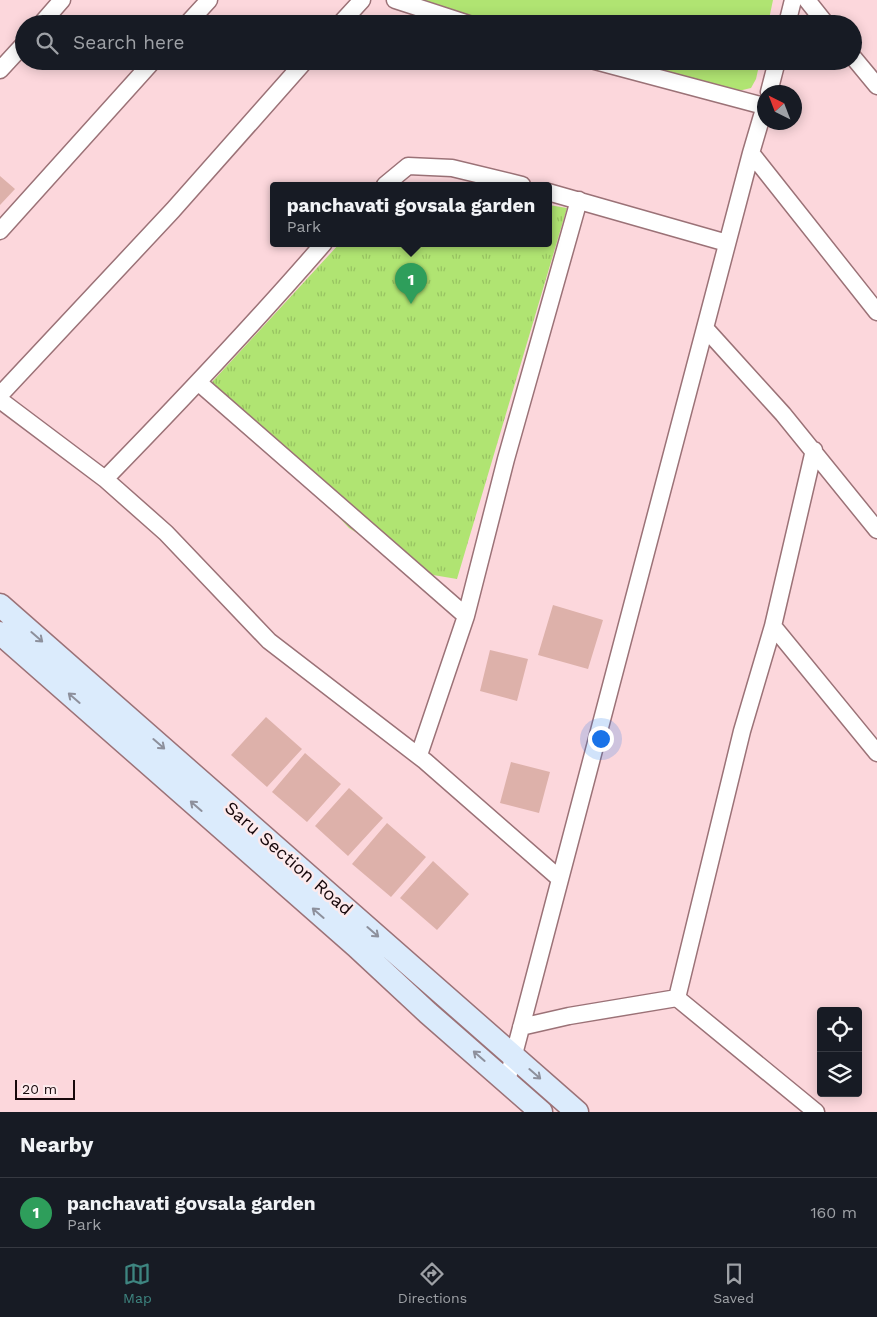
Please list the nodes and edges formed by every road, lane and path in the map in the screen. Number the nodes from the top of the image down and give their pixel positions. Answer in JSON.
{"nodes":[{"id":1,"x":62,"y":0,"type":"edge"},
{"id":2,"x":209,"y":0,"type":"edge"},
{"id":3,"x":362,"y":0,"type":"edge"},
{"id":4,"x":395,"y":0,"type":"edge"},
{"id":5,"x":793,"y":0,"type":"edge"},
{"id":6,"x":807,"y":0,"type":"edge"},
{"id":7,"x":49,"y":15,"type":"edge"},
{"id":8,"x":195,"y":15,"type":"edge"},
{"id":9,"x":348,"y":15,"type":"edge"},
{"id":10,"x":441,"y":15,"type":"edge"},
{"id":11,"x":789,"y":15,"type":"edge"},
{"id":12,"x":819,"y":15,"type":"edge"},
{"id":13,"x":15,"y":54,"type":"edge"},
{"id":14,"x":862,"y":68,"type":"edge"},
{"id":15,"x":0,"y":70,"type":"edge"},
{"id":16,"x":145,"y":70,"type":"edge"},
{"id":17,"x":297,"y":70,"type":"edge"},
{"id":18,"x":627,"y":70,"type":"edge"},
{"id":19,"x":775,"y":70,"type":"edge"},
{"id":20,"x":771,"y":85,"type":"edge"},
{"id":21,"x":877,"y":86,"type":"edge"},
{"id":22,"x":757,"y":106,"type":"edge"},
{"id":23,"x":758,"y":130,"type":"edge"},
{"id":24,"x":751,"y":153,"type":"junction"},
{"id":25,"x":389,"y":182,"type":"edge"},
{"id":26,"x":510,"y":182,"type":"edge"},
{"id":27,"x":552,"y":193,"type":"edge"},
{"id":28,"x":579,"y":200,"type":"junction"},
{"id":29,"x":0,"y":231,"type":"edge"},
{"id":30,"x":727,"y":244,"type":"junction"},
{"id":31,"x":321,"y":247,"type":"edge"},
{"id":32,"x":877,"y":312,"type":"edge"},
{"id":33,"x":705,"y":328,"type":"junction"},
{"id":34,"x":198,"y":382,"type":"junction"},
{"id":35,"x":0,"y":395,"type":"edge"},
{"id":36,"x":0,"y":400,"type":"edge"},
{"id":37,"x":814,"y":450,"type":"junction"},
{"id":38,"x":105,"y":479,"type":"junction"},
{"id":39,"x":877,"y":530,"type":"edge"},
{"id":40,"x":0,"y":605,"type":"edge"},
{"id":41,"x":466,"y":616,"type":"junction"},
{"id":42,"x":773,"y":626,"type":"junction"},
{"id":43,"x":0,"y":633,"type":"edge"},
{"id":44,"x":877,"y":753,"type":"edge"},
{"id":45,"x":418,"y":755,"type":"junction"},
{"id":46,"x":560,"y":879,"type":"junction"},
{"id":47,"x":677,"y":998,"type":"junction"},
{"id":48,"x":521,"y":1027,"type":"junction"},
{"id":49,"x":513,"y":1056,"type":"junction"},
{"id":50,"x":507,"y":1081,"type":"junction"},
{"id":51,"x":541,"y":1112,"type":"edge"},
{"id":52,"x":577,"y":1112,"type":"edge"},
{"id":53,"x":816,"y":1112,"type":"edge"}],
"edges":[{"from":1,"to":7,"type":"street"},
{"from":2,"to":8,"type":"street"},
{"from":3,"to":9,"type":"street"},
{"from":4,"to":10,"type":"street"},
{"from":5,"to":11,"type":"street"},
{"from":6,"to":12,"type":"street"},
{"from":13,"to":15,"type":"street"},
{"from":14,"to":21,"type":"street"},
{"from":16,"to":29,"type":"street"},
{"from":17,"to":35,"type":"street"},
{"from":18,"to":22,"type":"street"},
{"from":19,"to":20,"type":"street"},
{"from":23,"to":24,"type":"street"},
{"from":24,"to":30,"type":"street"},
{"from":24,"to":32,"type":"street"},
{"from":25,"to":26,"type":"street"},
{"from":27,"to":28,"type":"street"},
{"from":28,"to":30,"type":"street"},
{"from":28,"to":41,"type":"street"},
{"from":30,"to":33,"type":"street"},
{"from":31,"to":34,"type":"street"},
{"from":33,"to":37,"type":"street"},
{"from":33,"to":46,"type":"street"},
{"from":34,"to":38,"type":"street"},
{"from":34,"to":41,"type":"street"},
{"from":36,"to":38,"type":"street"},
{"from":37,"to":39,"type":"street"},
{"from":37,"to":42,"type":"street"},
{"from":38,"to":45,"type":"street"},
{"from":40,"to":49,"type":"street","name":"Saru Section Road","one_way":true},
{"from":41,"to":45,"type":"street"},
{"from":42,"to":44,"type":"street"},
{"from":42,"to":47,"type":"street"},
{"from":50,"to":43,"type":"street","name":"Saru Section Road","one_way":true},
{"from":45,"to":46,"type":"street"},
{"from":46,"to":48,"type":"street"},
{"from":47,"to":48,"type":"street"},
{"from":47,"to":53,"type":"street"},
{"from":48,"to":49,"type":"street"},
{"from":49,"to":50,"type":"street"},
{"from":49,"to":52,"type":"street","name":"Saru Section Road","one_way":true},
{"from":50,"to":51,"type":"street","name":"Saru Section Road"}]}
